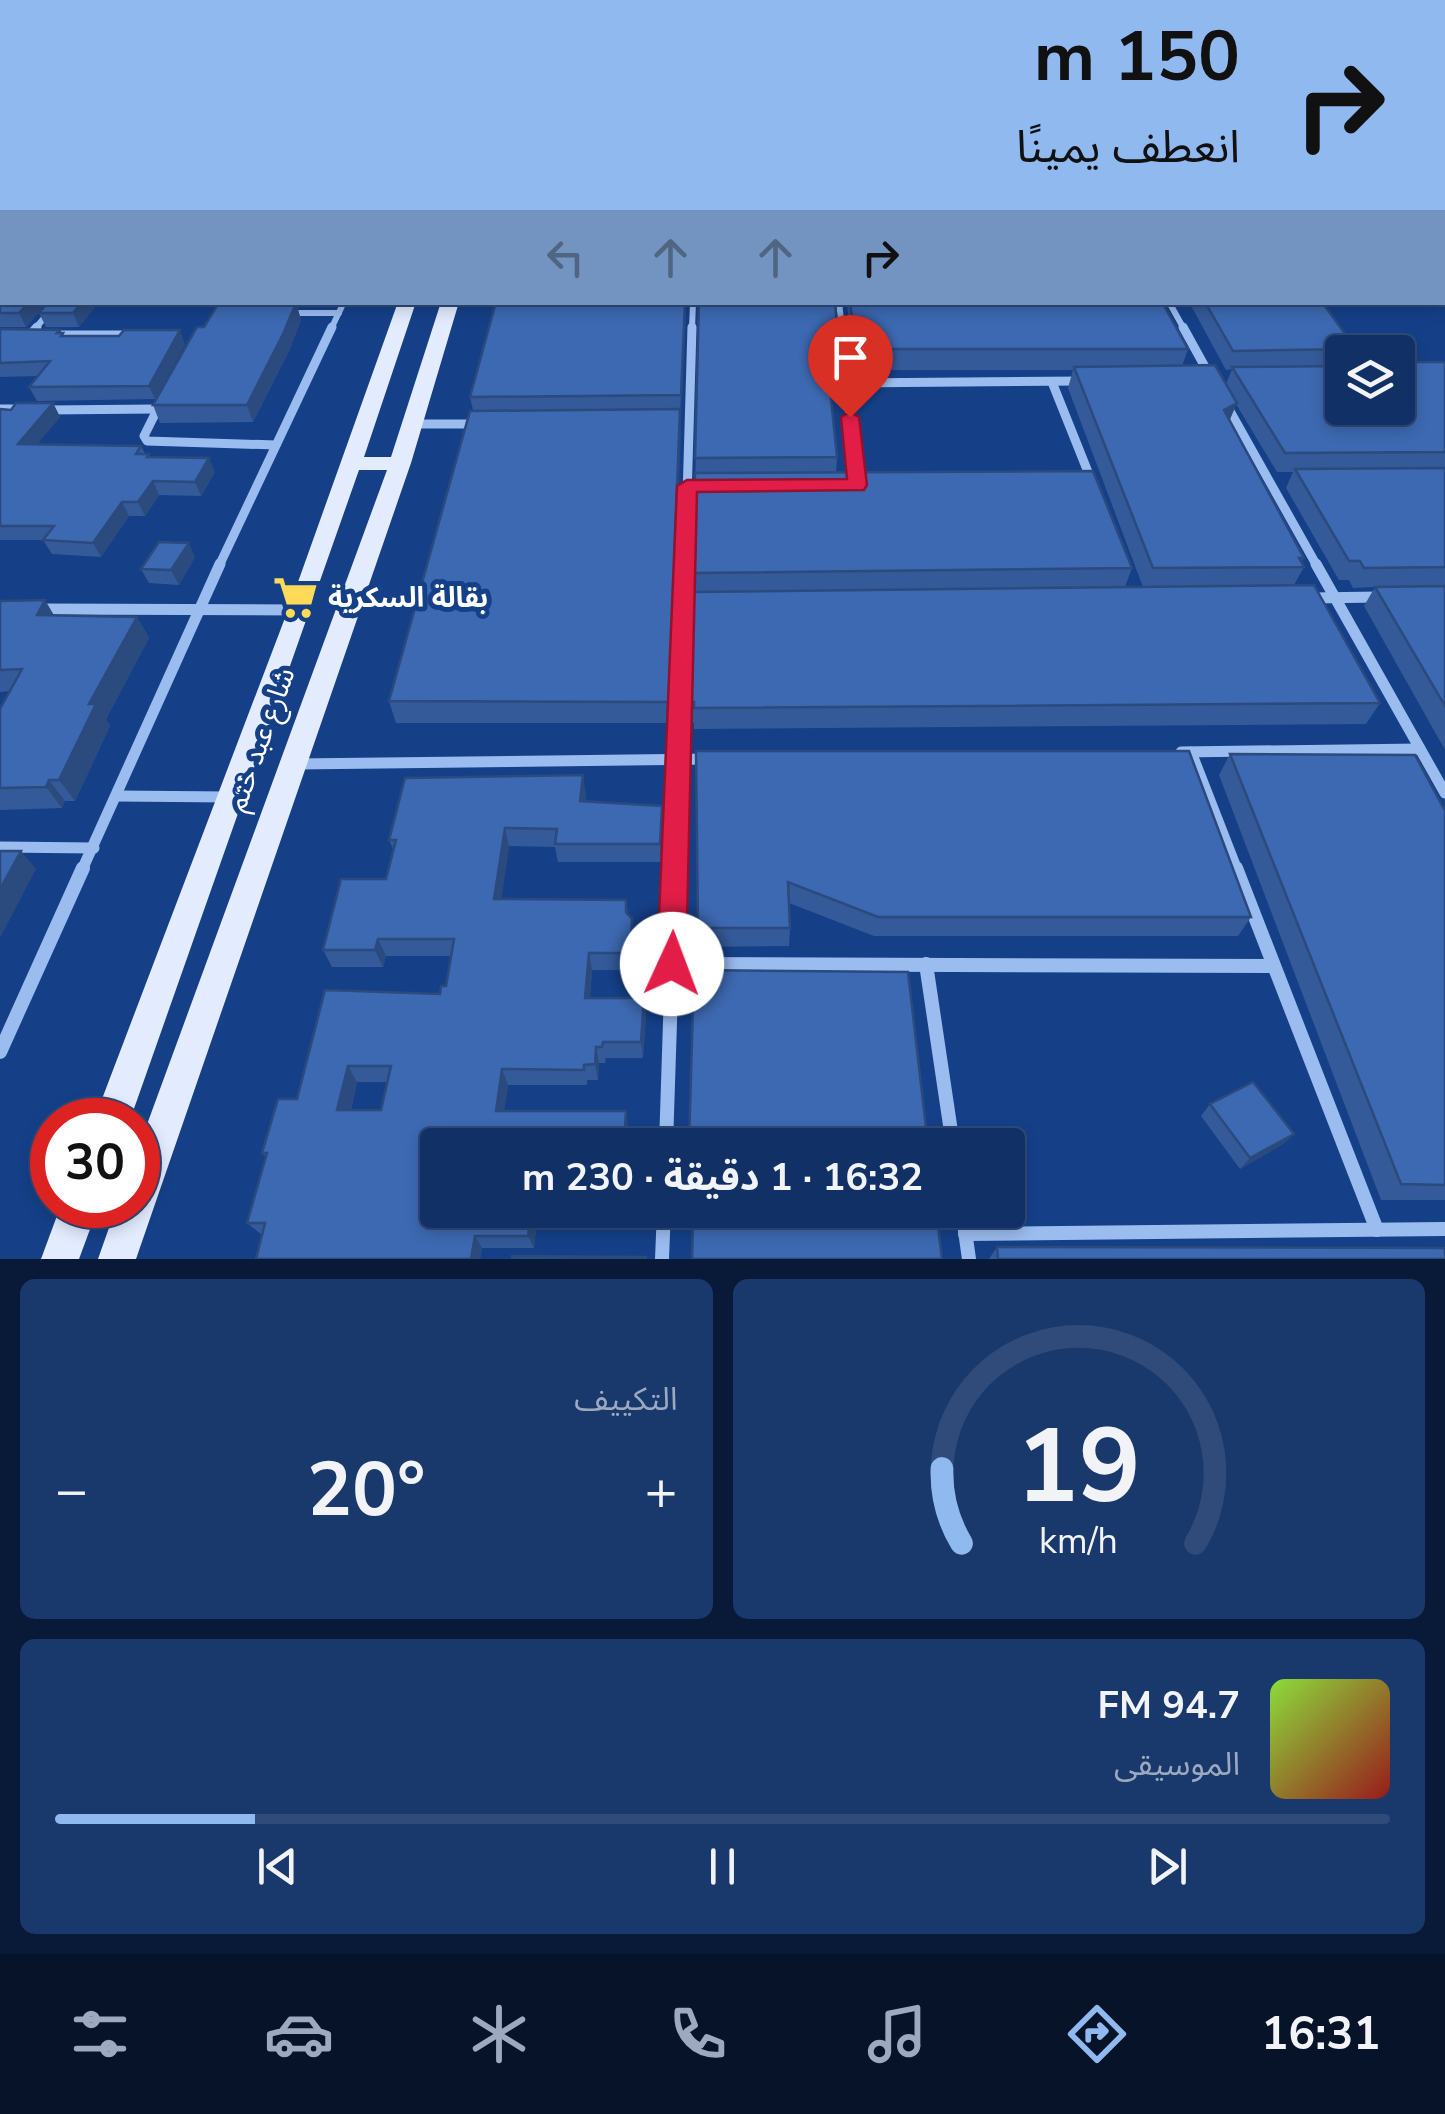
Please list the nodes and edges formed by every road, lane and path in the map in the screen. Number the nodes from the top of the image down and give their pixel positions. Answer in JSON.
{"nodes":[{"id":1,"x":55,"y":305,"type":"edge"},
{"id":2,"x":407,"y":305,"type":"edge"},
{"id":3,"x":449,"y":305,"type":"edge"},
{"id":4,"x":693,"y":305,"type":"edge"},
{"id":5,"x":839,"y":305,"type":"edge"},
{"id":6,"x":1171,"y":305,"type":"edge"},
{"id":7,"x":341,"y":308,"type":"edge"},
{"id":8,"x":282,"y":313,"type":"edge"},
{"id":9,"x":15,"y":335,"type":"edge"},
{"id":10,"x":30,"y":335,"type":"junction"},
{"id":11,"x":143,"y":335,"type":"edge"},
{"id":12,"x":1192,"y":379,"type":"edge"},
{"id":13,"x":1092,"y":381,"type":"edge"},
{"id":14,"x":1052,"y":382,"type":"junction"},
{"id":15,"x":846,"y":383,"type":"junction"},
{"id":16,"x":165,"y":394,"type":"edge"},
{"id":17,"x":1222,"y":396,"type":"edge"},
{"id":18,"x":0,"y":409,"type":"edge"},
{"id":19,"x":156,"y":409,"type":"junction"},
{"id":20,"x":670,"y":422,"type":"edge"},
{"id":21,"x":689,"y":422,"type":"junction"},
{"id":22,"x":412,"y":424,"type":"junction"},
{"id":23,"x":491,"y":424,"type":"edge"},
{"id":24,"x":276,"y":445,"type":"junction"},
{"id":25,"x":400,"y":463,"type":"junction"},
{"id":26,"x":350,"y":464,"type":"junction"},
{"id":27,"x":1269,"y":480,"type":"junction"},
{"id":28,"x":1288,"y":480,"type":"dead end"},
{"id":29,"x":1074,"y":484,"type":"edge"},
{"id":30,"x":1093,"y":484,"type":"junction"},
{"id":31,"x":857,"y":485,"type":"junction"},
{"id":32,"x":877,"y":485,"type":"edge"},
{"id":33,"x":687,"y":486,"type":"junction"},
{"id":34,"x":706,"y":486,"type":"edge"},
{"id":35,"x":838,"y":486,"type":"edge"},
{"id":36,"x":1100,"y":501,"type":"edge"},
{"id":37,"x":1335,"y":597,"type":"junction"},
{"id":38,"x":1390,"y":597,"type":"edge"},
{"id":39,"x":1296,"y":598,"type":"edge"},
{"id":40,"x":683,"y":604,"type":"junction"},
{"id":41,"x":702,"y":604,"type":"edge"},
{"id":42,"x":200,"y":609,"type":"junction"},
{"id":43,"x":20,"y":610,"type":"edge"},
{"id":44,"x":300,"y":610,"type":"junction"},
{"id":45,"x":1420,"y":749,"type":"junction"},
{"id":46,"x":1190,"y":752,"type":"junction"},
{"id":47,"x":1171,"y":753,"type":"edge"},
{"id":48,"x":718,"y":759,"type":"edge"},
{"id":49,"x":678,"y":760,"type":"junction"},
{"id":50,"x":290,"y":764,"type":"junction"},
{"id":51,"x":1445,"y":793,"type":"edge"},
{"id":52,"x":117,"y":796,"type":"junction"},
{"id":53,"x":231,"y":798,"type":"junction"},
{"id":54,"x":0,"y":847,"type":"edge"},
{"id":55,"x":94,"y":848,"type":"junction"},
{"id":56,"x":672,"y":964,"type":"junction"},
{"id":57,"x":926,"y":964,"type":"junction"},
{"id":58,"x":1274,"y":966,"type":"junction"},
{"id":59,"x":0,"y":1052,"type":"edge"},
{"id":60,"x":120,"y":1098,"type":"edge"},
{"id":61,"x":667,"y":1128,"type":"edge"},
{"id":62,"x":950,"y":1128,"type":"edge"},
{"id":63,"x":160,"y":1136,"type":"edge"},
{"id":64,"x":71,"y":1228,"type":"edge"},
{"id":65,"x":128,"y":1228,"type":"edge"},
{"id":66,"x":663,"y":1228,"type":"edge"},
{"id":67,"x":965,"y":1228,"type":"edge"},
{"id":68,"x":1445,"y":1229,"type":"edge"},
{"id":69,"x":1377,"y":1230,"type":"junction"},
{"id":70,"x":966,"y":1234,"type":"junction"},
{"id":71,"x":60,"y":1259,"type":"edge"},
{"id":72,"x":117,"y":1259,"type":"edge"},
{"id":73,"x":662,"y":1259,"type":"edge"},
{"id":74,"x":969,"y":1259,"type":"edge"}],
"edges":[{"from":1,"to":10,"type":"street"},
{"from":2,"to":26,"type":"main road","name":"شارع عبد ختم"},
{"from":3,"to":22,"type":"main road","name":"شارع عبد ختم"},
{"from":4,"to":21,"type":"street"},
{"from":5,"to":15,"type":"street"},
{"from":6,"to":12,"type":"street"},
{"from":7,"to":8,"type":"street"},
{"from":7,"to":24,"type":"street"},
{"from":9,"to":10,"type":"street"},
{"from":10,"to":11,"type":"street"},
{"from":13,"to":14,"type":"street"},
{"from":14,"to":15,"type":"street"},
{"from":14,"to":30,"type":"street"},
{"from":15,"to":31,"type":"street"},
{"from":16,"to":19,"type":"street"},
{"from":17,"to":27,"type":"street"},
{"from":18,"to":19,"type":"street"},
{"from":19,"to":24,"type":"street"},
{"from":20,"to":21,"type":"street"},
{"from":21,"to":33,"type":"street"},
{"from":22,"to":23,"type":"street"},
{"from":22,"to":25,"type":"main road","name":"شارع عبد ختم"},
{"from":24,"to":42,"type":"street"},
{"from":25,"to":26,"type":"main road"},
{"from":25,"to":50,"type":"main road","name":"شارع عبد ختم"},
{"from":26,"to":44,"type":"main road","name":"شارع عبد ختم"},
{"from":27,"to":28,"type":"street"},
{"from":27,"to":37,"type":"street"},
{"from":29,"to":30,"type":"street"},
{"from":30,"to":36,"type":"street"},
{"from":31,"to":32,"type":"street"},
{"from":31,"to":35,"type":"street"},
{"from":33,"to":34,"type":"street"},
{"from":33,"to":40,"type":"street"},
{"from":37,"to":38,"type":"street"},
{"from":37,"to":39,"type":"street"},
{"from":37,"to":45,"type":"street"},
{"from":40,"to":41,"type":"street"},
{"from":40,"to":49,"type":"street"},
{"from":42,"to":43,"type":"street"},
{"from":42,"to":44,"type":"street"},
{"from":42,"to":52,"type":"street"},
{"from":44,"to":53,"type":"main road","name":"شارع عبد ختم"},
{"from":45,"to":46,"type":"street"},
{"from":45,"to":51,"type":"street"},
{"from":46,"to":47,"type":"street"},
{"from":46,"to":58,"type":"street"},
{"from":48,"to":49,"type":"street"},
{"from":49,"to":50,"type":"street"},
{"from":49,"to":56,"type":"street"},
{"from":50,"to":63,"type":"main road","name":"شارع عبد ختم"},
{"from":52,"to":53,"type":"street"},
{"from":52,"to":55,"type":"street"},
{"from":53,"to":60,"type":"main road","name":"شارع عبد ختم"},
{"from":54,"to":55,"type":"street"},
{"from":55,"to":59,"type":"street"},
{"from":56,"to":57,"type":"street"},
{"from":56,"to":61,"type":"street"},
{"from":57,"to":58,"type":"street"},
{"from":57,"to":62,"type":"street"},
{"from":58,"to":69,"type":"street"},
{"from":64,"to":71,"type":"main road"},
{"from":65,"to":72,"type":"main road","name":"شارع عبد ختم"},
{"from":66,"to":73,"type":"street"},
{"from":67,"to":70,"type":"street"},
{"from":68,"to":69,"type":"street"},
{"from":69,"to":70,"type":"street"},
{"from":70,"to":74,"type":"street"}]}
